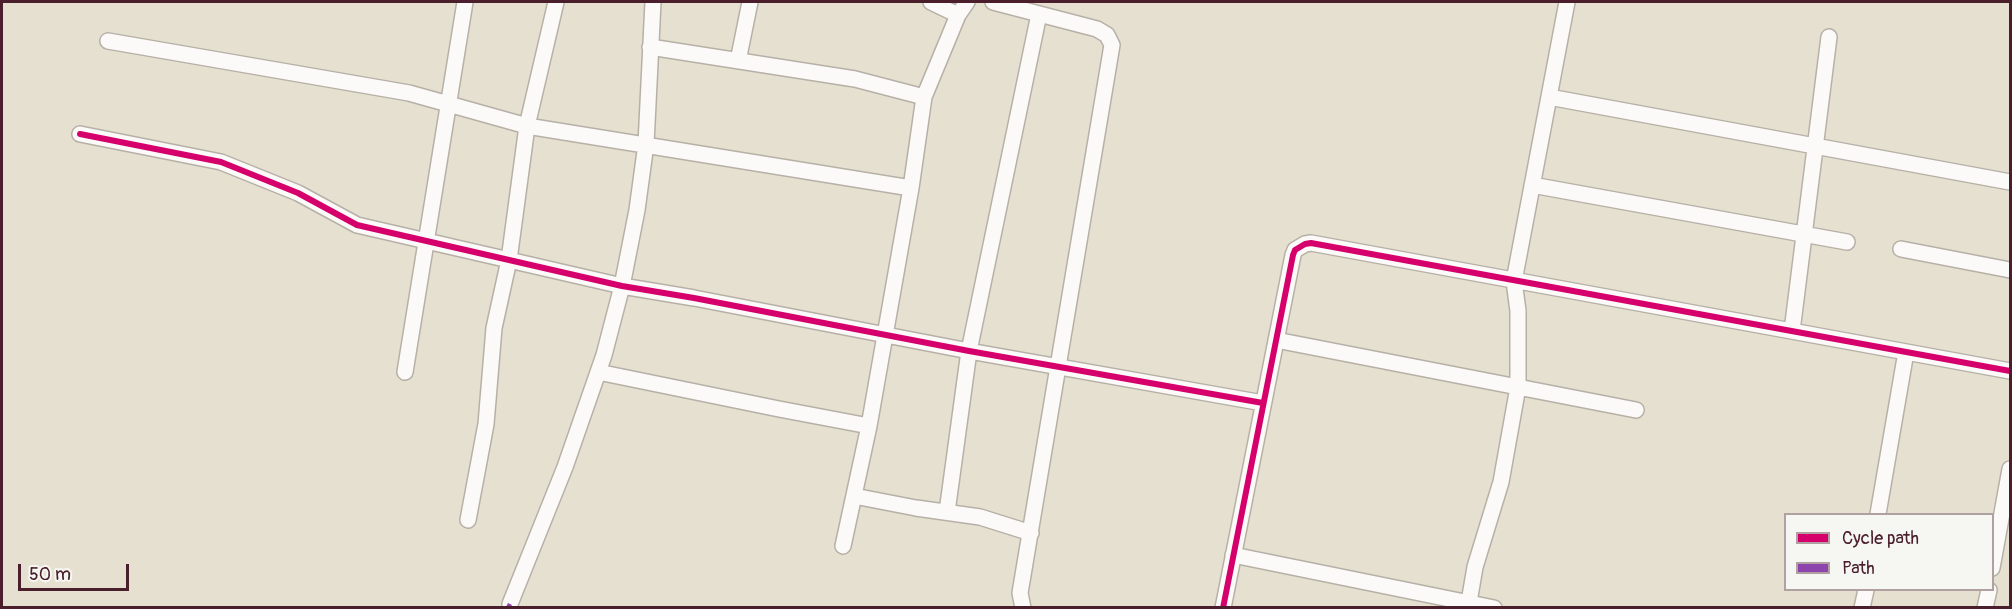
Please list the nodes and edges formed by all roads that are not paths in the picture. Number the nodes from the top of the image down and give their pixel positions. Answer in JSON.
{"nodes":[{"id":1,"x":465,"y":2,"type":"edge"},
{"id":2,"x":556,"y":2,"type":"edge"},
{"id":3,"x":653,"y":2,"type":"edge"},
{"id":4,"x":750,"y":2,"type":"edge"},
{"id":5,"x":930,"y":2,"type":"edge"},
{"id":6,"x":967,"y":2,"type":"edge"},
{"id":7,"x":993,"y":2,"type":"edge"},
{"id":8,"x":1567,"y":2,"type":"edge"},
{"id":9,"x":1039,"y":14,"type":"junction"},
{"id":10,"x":958,"y":15,"type":"junction"},
{"id":11,"x":1829,"y":37,"type":"dead end"},
{"id":12,"x":108,"y":41,"type":"dead end"},
{"id":13,"x":651,"y":47,"type":"junction"},
{"id":14,"x":738,"y":60,"type":"junction"},
{"id":15,"x":924,"y":97,"type":"junction"},
{"id":16,"x":1549,"y":97,"type":"junction"},
{"id":17,"x":449,"y":104,"type":"junction"},
{"id":18,"x":527,"y":126,"type":"junction"},
{"id":19,"x":80,"y":134,"type":"dead end"},
{"id":20,"x":646,"y":144,"type":"junction"},
{"id":21,"x":1815,"y":146,"type":"junction"},
{"id":22,"x":2010,"y":182,"type":"edge"},
{"id":23,"x":1532,"y":185,"type":"junction"},
{"id":24,"x":910,"y":188,"type":"junction"},
{"id":25,"x":1804,"y":234,"type":"junction"},
{"id":26,"x":428,"y":241,"type":"junction"},
{"id":27,"x":1847,"y":242,"type":"dead end"},
{"id":28,"x":1901,"y":249,"type":"dead end"},
{"id":29,"x":509,"y":260,"type":"junction"},
{"id":30,"x":2010,"y":270,"type":"edge"},
{"id":31,"x":1514,"y":281,"type":"junction"},
{"id":32,"x":622,"y":286,"type":"junction"},
{"id":33,"x":1792,"y":331,"type":"junction"},
{"id":34,"x":884,"y":334,"type":"junction"},
{"id":35,"x":1276,"y":340,"type":"junction"},
{"id":36,"x":969,"y":351,"type":"junction"},
{"id":37,"x":1906,"y":352,"type":"junction"},
{"id":38,"x":1057,"y":366,"type":"junction"},
{"id":39,"x":2010,"y":371,"type":"edge"},
{"id":40,"x":405,"y":372,"type":"dead end"},
{"id":41,"x":598,"y":372,"type":"junction"},
{"id":42,"x":1518,"y":387,"type":"junction"},
{"id":43,"x":1263,"y":403,"type":"junction"},
{"id":44,"x":1636,"y":410,"type":"dead end"},
{"id":45,"x":869,"y":426,"type":"junction"},
{"id":46,"x":2010,"y":469,"type":"edge"},
{"id":47,"x":854,"y":496,"type":"junction"},
{"id":48,"x":947,"y":512,"type":"junction"},
{"id":49,"x":1878,"y":513,"type":"edge"},
{"id":50,"x":468,"y":520,"type":"dead end"},
{"id":51,"x":1031,"y":533,"type":"junction"},
{"id":52,"x":843,"y":546,"type":"dead end"},
{"id":53,"x":1233,"y":555,"type":"junction"},
{"id":54,"x":1994,"y":557,"type":"edge"},
{"id":55,"x":1866,"y":591,"type":"edge"},
{"id":56,"x":1989,"y":591,"type":"edge"},
{"id":57,"x":510,"y":604,"type":"dead end"},
{"id":58,"x":1469,"y":605,"type":"edge"},
{"id":59,"x":1023,"y":608,"type":"edge"},
{"id":60,"x":1222,"y":608,"type":"edge"},
{"id":61,"x":1494,"y":608,"type":"edge"},
{"id":62,"x":1862,"y":608,"type":"edge"},
{"id":63,"x":1985,"y":608,"type":"edge"}],
"edges":[{"from":1,"to":17,"type":"street"},
{"from":2,"to":18,"type":"street"},
{"from":3,"to":13,"type":"street"},
{"from":4,"to":14,"type":"street"},
{"from":5,"to":10,"type":"street"},
{"from":6,"to":10,"type":"street"},
{"from":7,"to":9,"type":"street"},
{"from":8,"to":16,"type":"street"},
{"from":9,"to":36,"type":"street"},
{"from":9,"to":38,"type":"street"},
{"from":10,"to":15,"type":"street"},
{"from":11,"to":21,"type":"street"},
{"from":12,"to":17,"type":"street"},
{"from":13,"to":14,"type":"street"},
{"from":13,"to":20,"type":"street"},
{"from":14,"to":15,"type":"street"},
{"from":15,"to":24,"type":"street"},
{"from":16,"to":21,"type":"street"},
{"from":16,"to":23,"type":"street"},
{"from":17,"to":18,"type":"street"},
{"from":17,"to":26,"type":"street"},
{"from":18,"to":20,"type":"street"},
{"from":18,"to":29,"type":"street"},
{"from":19,"to":26,"type":"street"},
{"from":20,"to":24,"type":"street"},
{"from":20,"to":32,"type":"street"},
{"from":21,"to":22,"type":"street"},
{"from":21,"to":25,"type":"street"},
{"from":23,"to":25,"type":"street"},
{"from":23,"to":31,"type":"street"},
{"from":24,"to":34,"type":"street"},
{"from":25,"to":27,"type":"street"},
{"from":25,"to":33,"type":"street"},
{"from":26,"to":29,"type":"street"},
{"from":26,"to":40,"type":"street"},
{"from":28,"to":30,"type":"street"},
{"from":29,"to":32,"type":"street"},
{"from":29,"to":50,"type":"street"},
{"from":31,"to":33,"type":"street"},
{"from":31,"to":35,"type":"street"},
{"from":31,"to":42,"type":"street"},
{"from":32,"to":34,"type":"street"},
{"from":32,"to":41,"type":"street"},
{"from":33,"to":37,"type":"street"},
{"from":34,"to":36,"type":"street"},
{"from":34,"to":45,"type":"street"},
{"from":35,"to":42,"type":"street"},
{"from":35,"to":43,"type":"street"},
{"from":36,"to":38,"type":"street"},
{"from":36,"to":48,"type":"street"},
{"from":37,"to":39,"type":"street"},
{"from":37,"to":49,"type":"street"},
{"from":38,"to":43,"type":"street"},
{"from":38,"to":51,"type":"street"},
{"from":41,"to":45,"type":"street"},
{"from":41,"to":57,"type":"street"},
{"from":42,"to":44,"type":"street"},
{"from":42,"to":58,"type":"street"},
{"from":43,"to":53,"type":"street"},
{"from":45,"to":47,"type":"street"},
{"from":46,"to":54,"type":"street"},
{"from":47,"to":48,"type":"street"},
{"from":47,"to":52,"type":"street"},
{"from":48,"to":51,"type":"street"},
{"from":51,"to":59,"type":"street"},
{"from":53,"to":58,"type":"street"},
{"from":53,"to":60,"type":"street"},
{"from":55,"to":62,"type":"street"},
{"from":56,"to":63,"type":"street"},
{"from":58,"to":61,"type":"street"}]}
